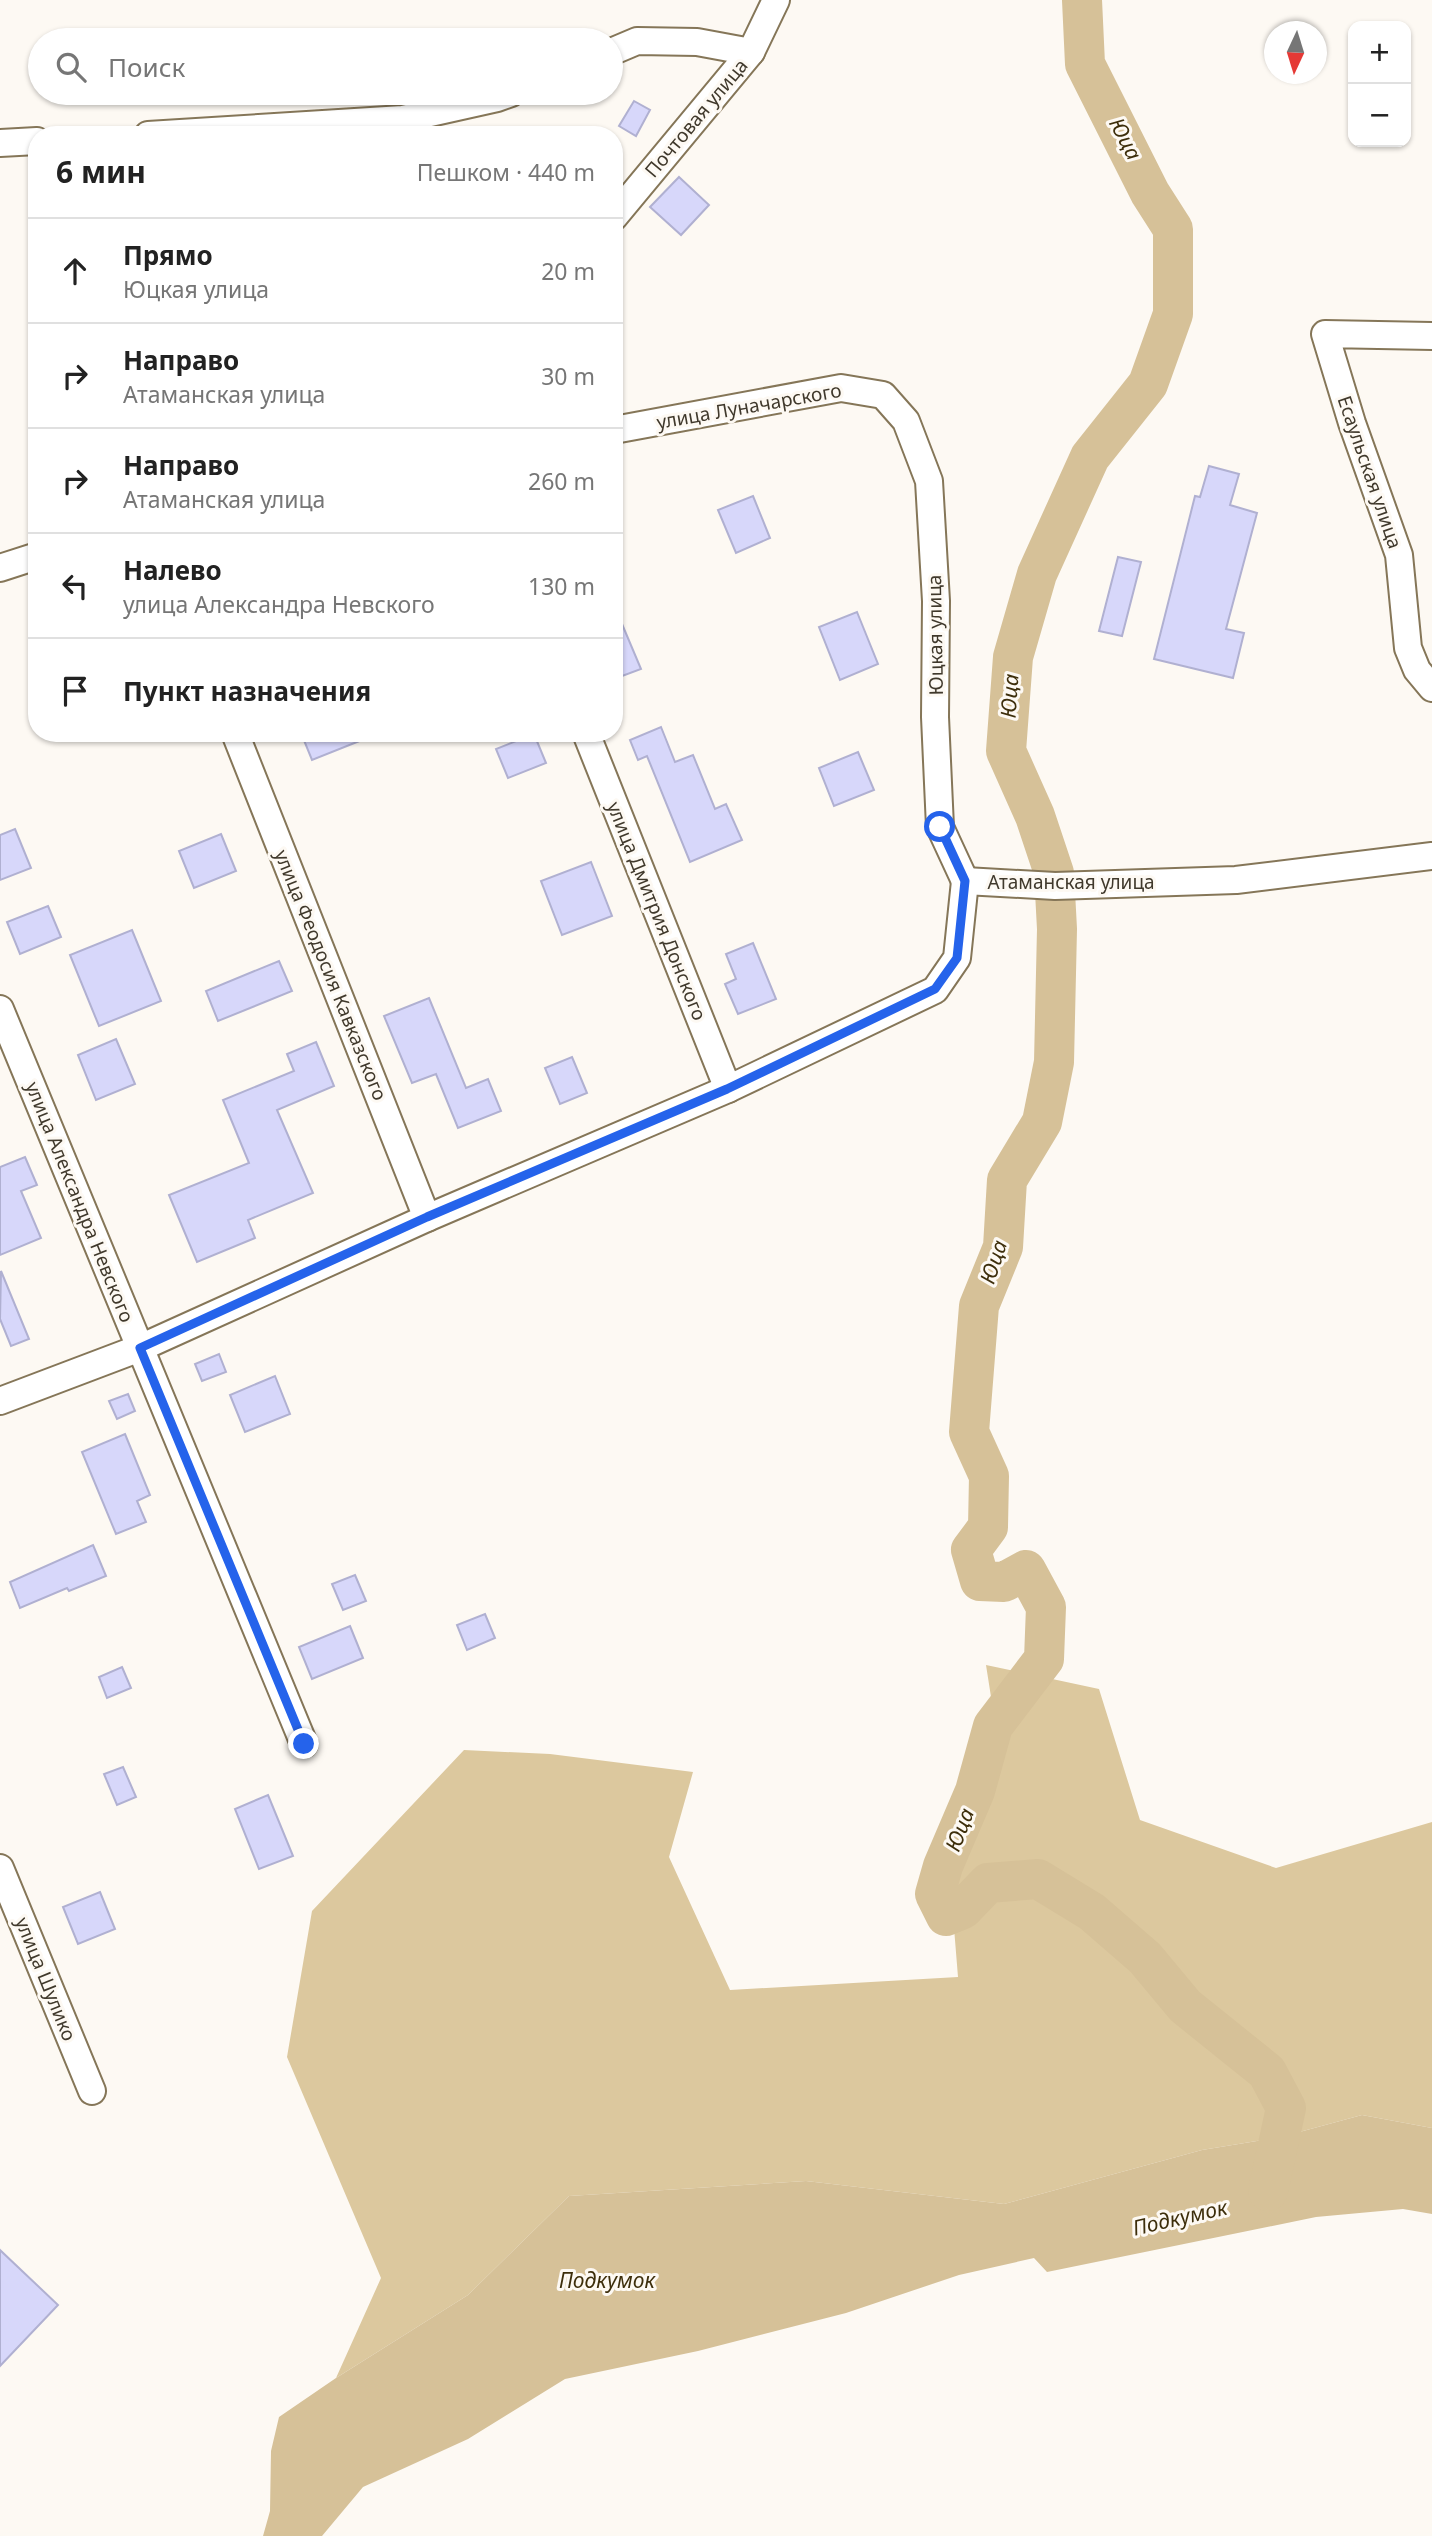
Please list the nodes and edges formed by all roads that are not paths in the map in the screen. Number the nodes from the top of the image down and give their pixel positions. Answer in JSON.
{"nodes":[{"id":1,"x":776,"y":0,"type":"edge"},
{"id":2,"x":623,"y":47,"type":"edge"},
{"id":3,"x":751,"y":52,"type":"junction"},
{"id":4,"x":476,"y":105,"type":"edge"},
{"id":5,"x":410,"y":126,"type":"edge"},
{"id":6,"x":28,"y":141,"type":"edge"},
{"id":7,"x":0,"y":143,"type":"edge"},
{"id":8,"x":623,"y":206,"type":"edge"},
{"id":9,"x":1432,"y":335,"type":"edge"},
{"id":10,"x":883,"y":395,"type":"joint"},
{"id":11,"x":623,"y":428,"type":"edge"},
{"id":12,"x":28,"y":559,"type":"edge"},
{"id":13,"x":0,"y":568,"type":"edge"},
{"id":14,"x":1432,"y":688,"type":"edge"},
{"id":15,"x":239,"y":742,"type":"edge"},
{"id":16,"x":590,"y":742,"type":"edge"},
{"id":17,"x":1432,"y":856,"type":"edge"},
{"id":18,"x":965,"y":881,"type":"junction"},
{"id":19,"x":0,"y":1009,"type":"edge"},
{"id":20,"x":727,"y":1089,"type":"junction"},
{"id":21,"x":427,"y":1217,"type":"junction"},
{"id":22,"x":140,"y":1348,"type":"junction"},
{"id":23,"x":0,"y":1401,"type":"edge"},
{"id":24,"x":304,"y":1744,"type":"dead end"},
{"id":25,"x":0,"y":1868,"type":"edge"},
{"id":26,"x":92,"y":2091,"type":"dead end"}],
"edges":[{"from":1,"to":3,"type":"street","name":"Почтовая улица"},
{"from":2,"to":3,"type":"street"},
{"from":3,"to":8,"type":"street","name":"Почтовая улица"},
{"from":4,"to":5,"type":"street"},
{"from":6,"to":7,"type":"street"},
{"from":9,"to":14,"type":"street","name":"Есаульская улица"},
{"from":10,"to":11,"type":"street","name":"улица Луначарского"},
{"from":10,"to":18,"type":"street","name":"Юцкая улица"},
{"from":12,"to":13,"type":"street"},
{"from":15,"to":21,"type":"street","name":"улица Феодосия Кавказского"},
{"from":16,"to":20,"type":"street","name":"улица Дмитрия Донского"},
{"from":17,"to":18,"type":"street","name":"Атаманская улица"},
{"from":18,"to":20,"type":"street","name":"Атаманская улица"},
{"from":19,"to":22,"type":"street","name":"улица Александра Невского"},
{"from":20,"to":21,"type":"street","name":"Атаманская улица"},
{"from":21,"to":22,"type":"street","name":"Атаманская улица"},
{"from":22,"to":23,"type":"street","name":"Атаманская улица"},
{"from":22,"to":24,"type":"street","name":"улица Александра Невского"},
{"from":25,"to":26,"type":"street","name":"улица Шулико"}]}
